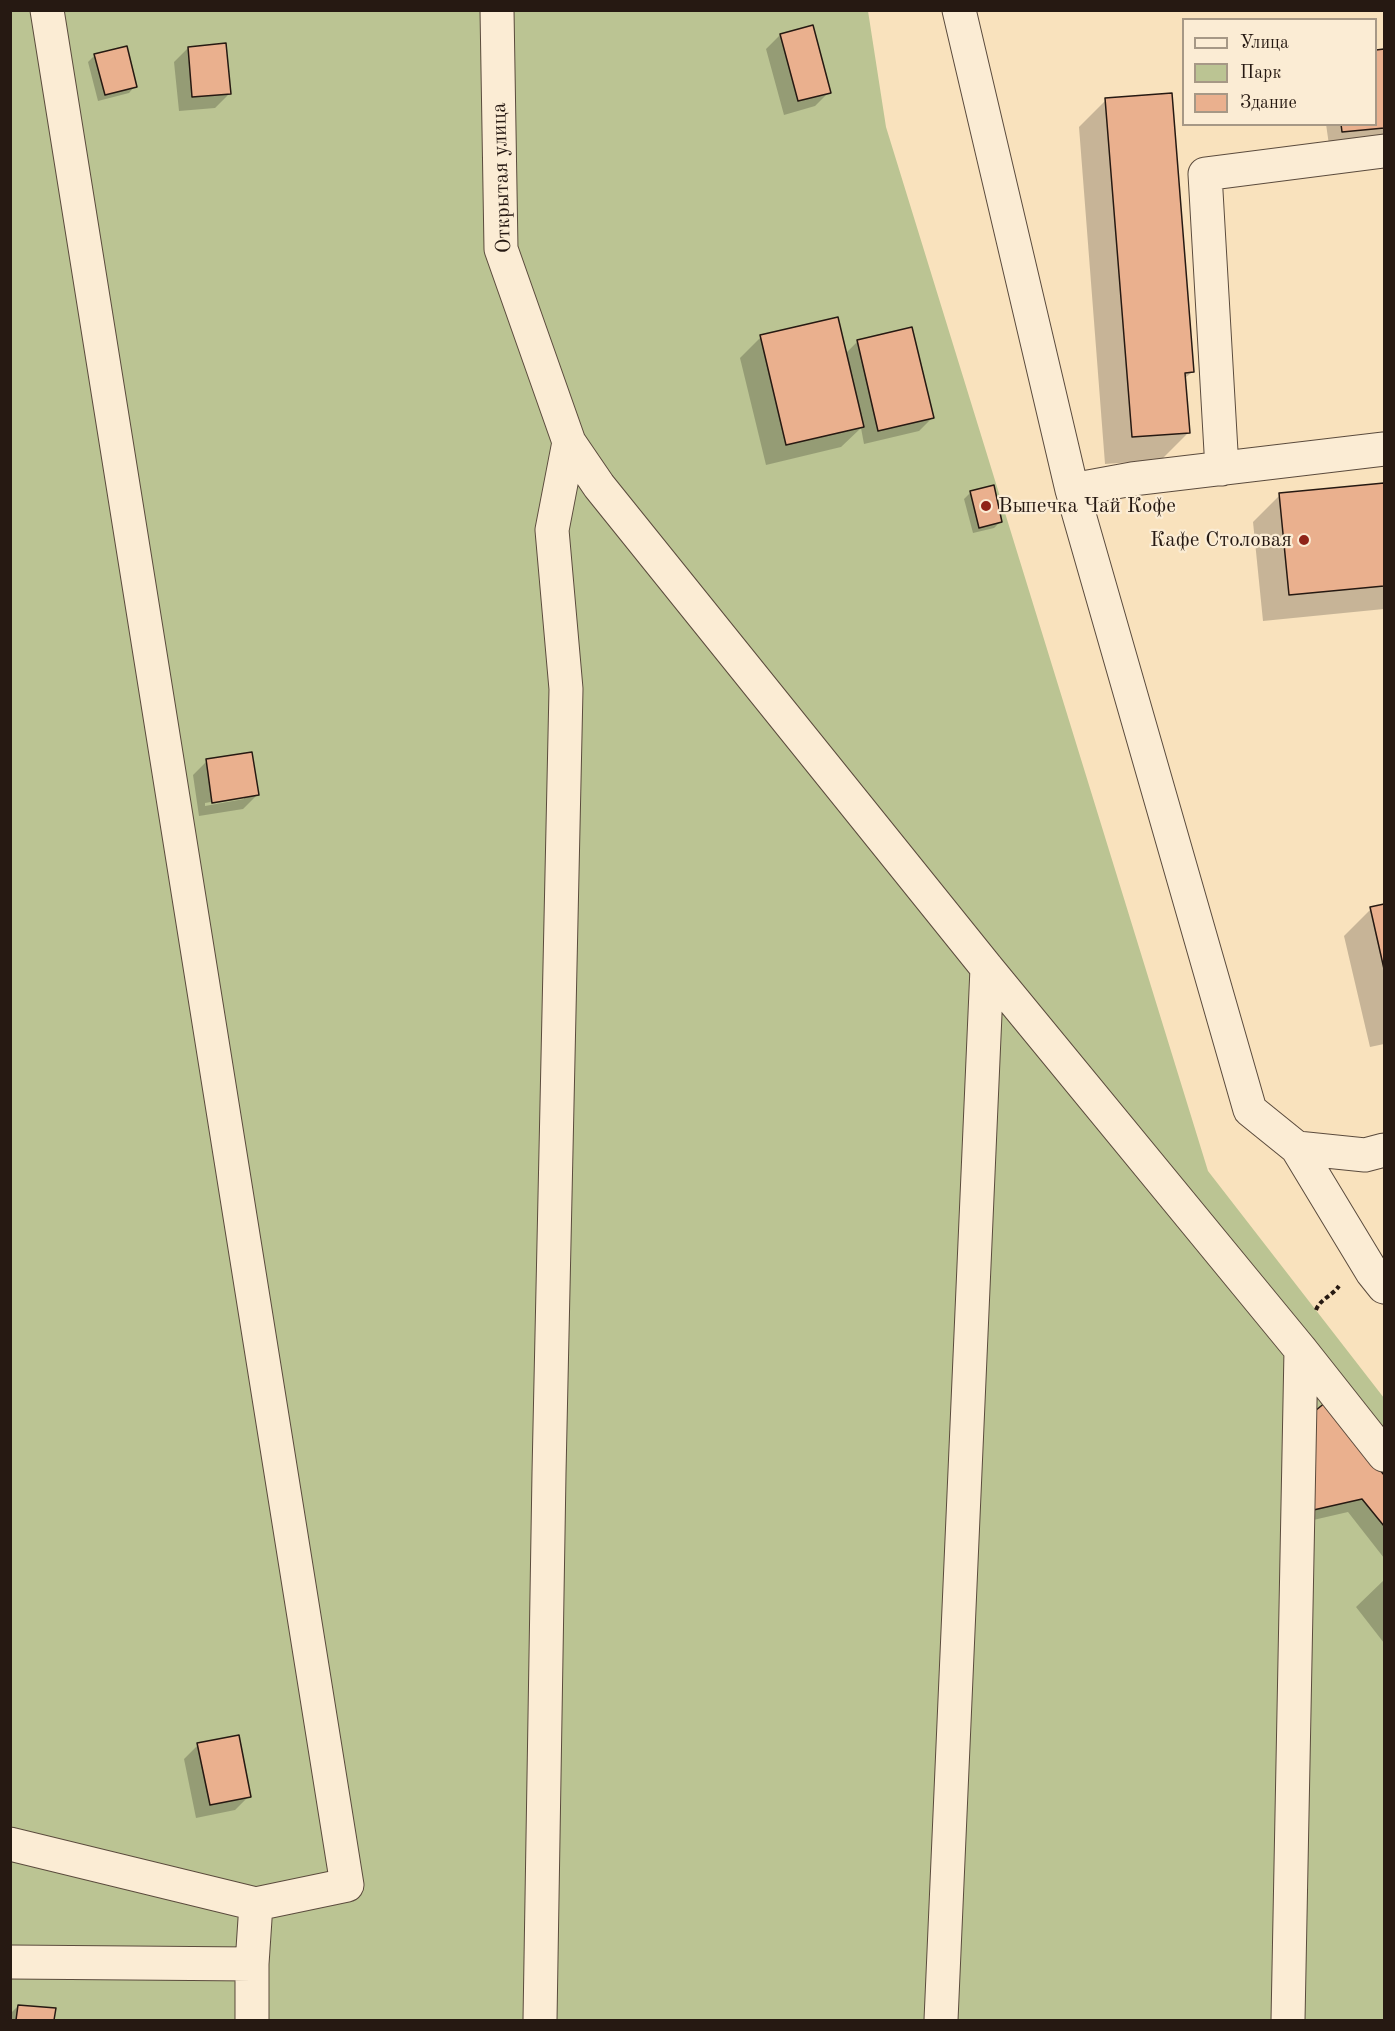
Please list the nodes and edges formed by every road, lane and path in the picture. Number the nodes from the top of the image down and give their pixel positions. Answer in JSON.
{"nodes":[{"id":1,"x":47,"y":10,"type":"edge"},
{"id":2,"x":498,"y":10,"type":"edge"},
{"id":3,"x":959,"y":10,"type":"edge"},
{"id":4,"x":1384,"y":151,"type":"edge"},
{"id":5,"x":569,"y":442,"type":"junction"},
{"id":6,"x":1384,"y":449,"type":"edge"},
{"id":7,"x":1222,"y":468,"type":"junction"},
{"id":8,"x":1072,"y":490,"type":"junction"},
{"id":9,"x":987,"y":968,"type":"junction"},
{"id":10,"x":1297,"y":1148,"type":"junction"},
{"id":11,"x":1384,"y":1150,"type":"edge"},
{"id":12,"x":1384,"y":1287,"type":"edge"},
{"id":13,"x":1301,"y":1350,"type":"junction"},
{"id":14,"x":1384,"y":1455,"type":"edge"},
{"id":15,"x":10,"y":1844,"type":"edge"},
{"id":16,"x":256,"y":1904,"type":"junction"},
{"id":17,"x":10,"y":1962,"type":"edge"},
{"id":18,"x":252,"y":1964,"type":"junction"},
{"id":19,"x":252,"y":2020,"type":"edge"},
{"id":20,"x":540,"y":2020,"type":"edge"},
{"id":21,"x":941,"y":2020,"type":"edge"},
{"id":22,"x":1288,"y":2020,"type":"edge"}],
"edges":[{"from":1,"to":16,"type":"street"},
{"from":2,"to":5,"type":"street","name":"Открытая улица"},
{"from":3,"to":8,"type":"street"},
{"from":4,"to":7,"type":"street"},
{"from":5,"to":9,"type":"street","name":"Открытая улица"},
{"from":5,"to":20,"type":"street"},
{"from":6,"to":7,"type":"street"},
{"from":7,"to":8,"type":"street"},
{"from":8,"to":10,"type":"street"},
{"from":9,"to":13,"type":"street","name":"Открытая улица"},
{"from":9,"to":21,"type":"street"},
{"from":10,"to":11,"type":"street"},
{"from":10,"to":12,"type":"street"},
{"from":13,"to":14,"type":"street","name":"Открытая улица"},
{"from":13,"to":22,"type":"street"},
{"from":15,"to":16,"type":"street"},
{"from":16,"to":18,"type":"street"},
{"from":17,"to":18,"type":"street"},
{"from":18,"to":19,"type":"street"}]}
